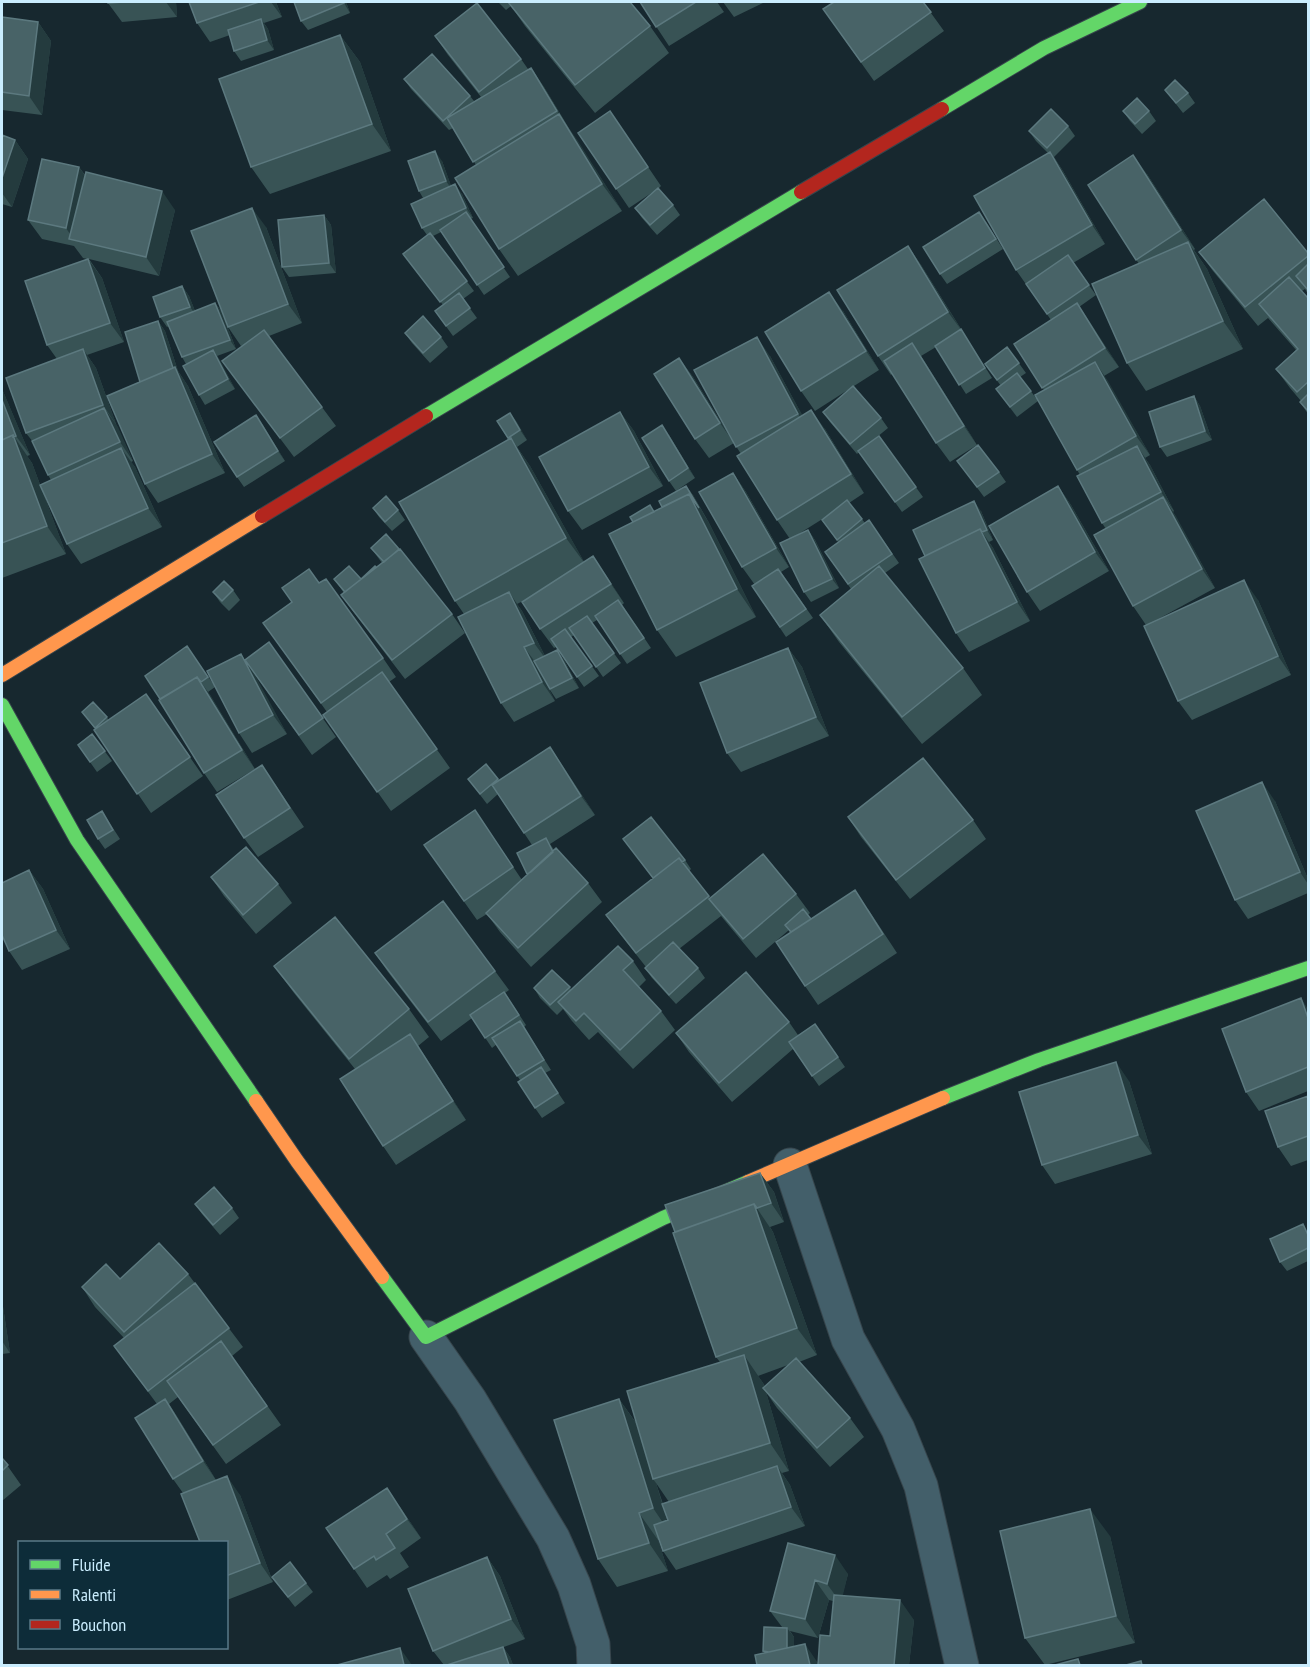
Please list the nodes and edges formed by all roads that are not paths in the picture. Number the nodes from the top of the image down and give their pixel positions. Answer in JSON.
{"nodes":[{"id":1,"x":1140,"y":2,"type":"edge"},
{"id":2,"x":2,"y":675,"type":"edge"},
{"id":3,"x":2,"y":705,"type":"edge"},
{"id":4,"x":1308,"y":968,"type":"edge"},
{"id":5,"x":790,"y":1165,"type":"junction"},
{"id":6,"x":426,"y":1337,"type":"junction"},
{"id":7,"x":594,"y":1665,"type":"edge"},
{"id":8,"x":962,"y":1665,"type":"edge"}],
"edges":[{"from":1,"to":2,"type":"street"},
{"from":3,"to":6,"type":"street"},
{"from":4,"to":5,"type":"street"},
{"from":5,"to":6,"type":"street"},
{"from":5,"to":8,"type":"street"},
{"from":6,"to":7,"type":"street"}]}
